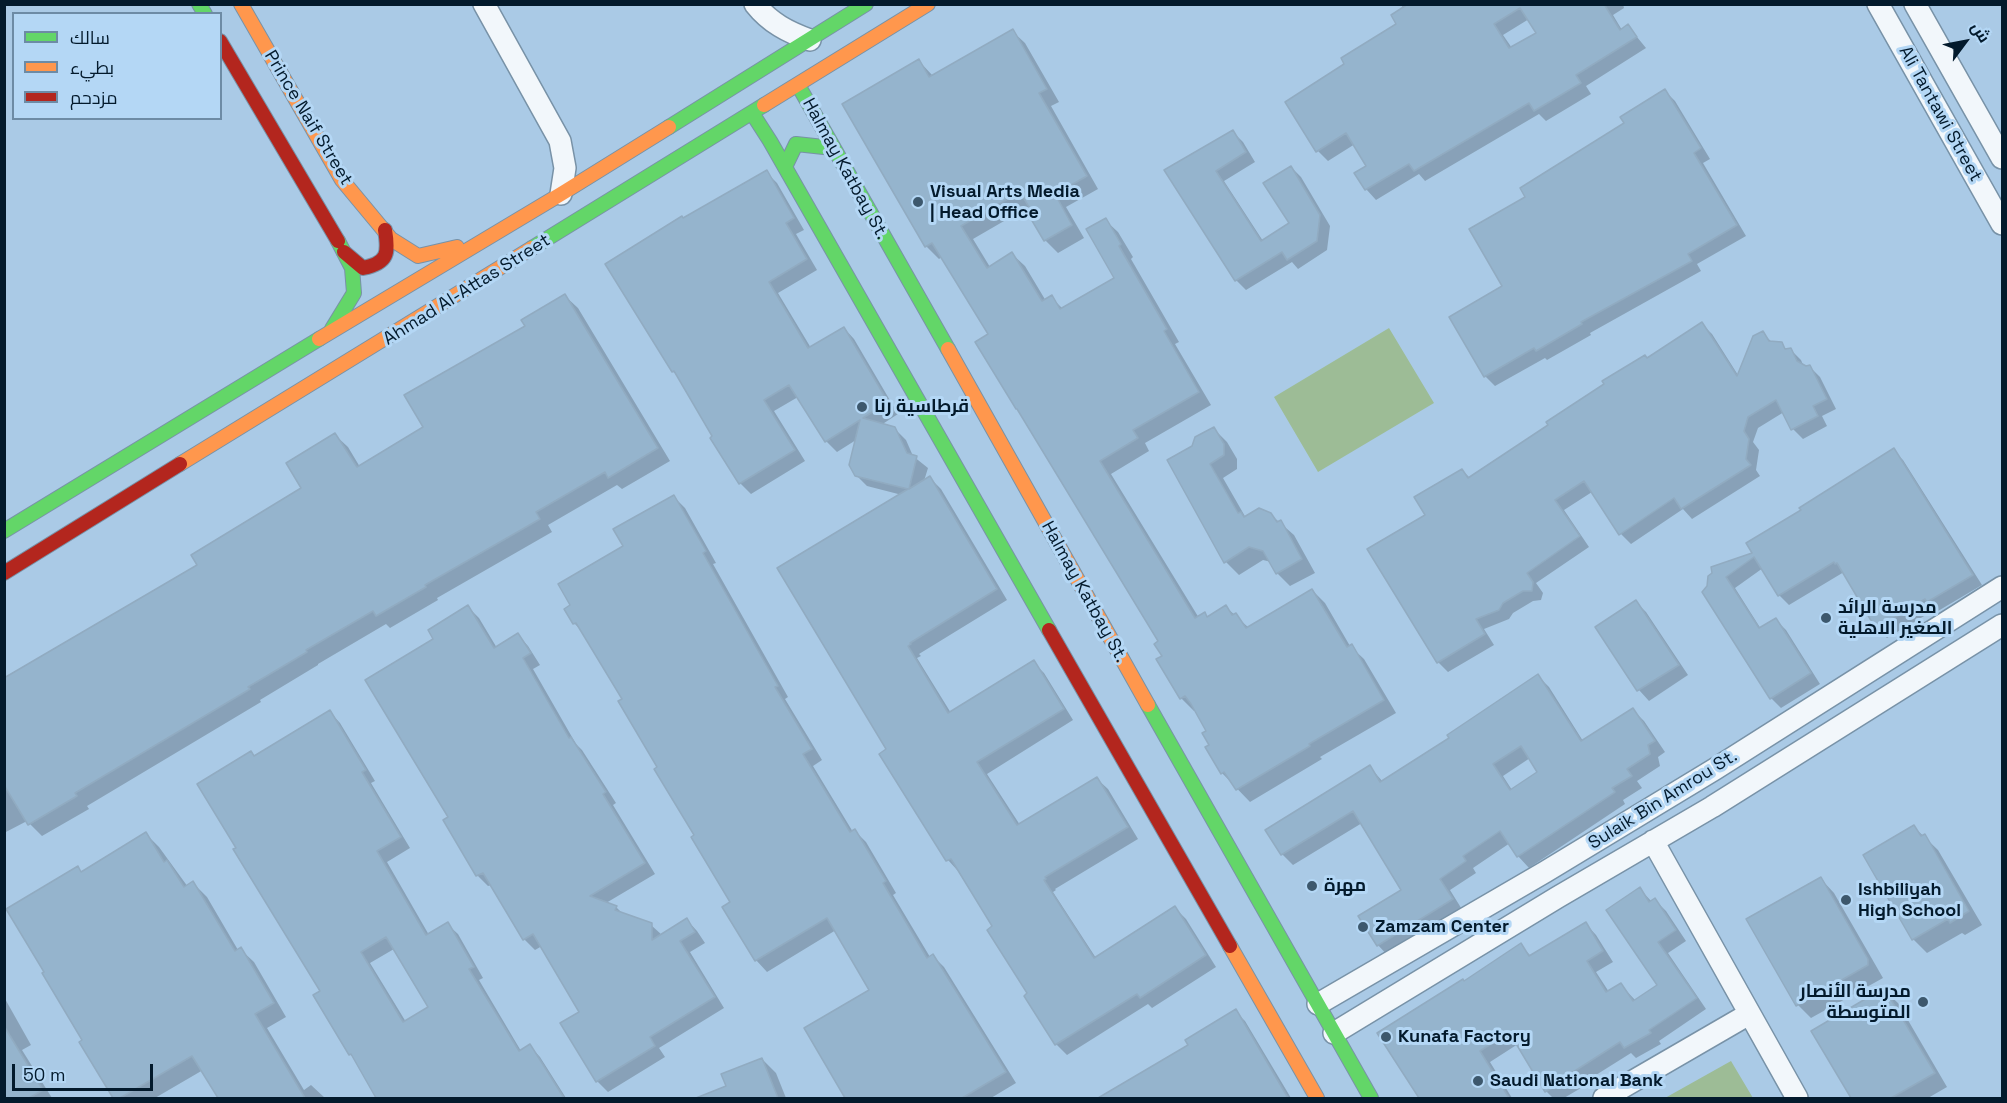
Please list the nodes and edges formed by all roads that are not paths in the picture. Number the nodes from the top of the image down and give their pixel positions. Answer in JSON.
{"nodes":[{"id":1,"x":242,"y":4,"type":"edge"},
{"id":2,"x":484,"y":4,"type":"edge"},
{"id":3,"x":755,"y":4,"type":"edge"},
{"id":4,"x":866,"y":4,"type":"edge"},
{"id":5,"x":928,"y":4,"type":"edge"},
{"id":6,"x":1878,"y":4,"type":"edge"},
{"id":7,"x":1915,"y":4,"type":"edge"},
{"id":8,"x":810,"y":40,"type":"junction"},
{"id":9,"x":222,"y":43,"type":"edge"},
{"id":10,"x":798,"y":85,"type":"junction"},
{"id":11,"x":752,"y":113,"type":"junction"},
{"id":12,"x":833,"y":148,"type":"junction"},
{"id":13,"x":2002,"y":158,"type":"edge"},
{"id":14,"x":784,"y":167,"type":"junction"},
{"id":15,"x":561,"y":194,"type":"junction"},
{"id":16,"x":2002,"y":224,"type":"edge"},
{"id":17,"x":385,"y":230,"type":"junction"},
{"id":18,"x":478,"y":242,"type":"junction"},
{"id":19,"x":344,"y":252,"type":"junction"},
{"id":20,"x":329,"y":333,"type":"junction"},
{"id":21,"x":4,"y":531,"type":"edge"},
{"id":22,"x":4,"y":573,"type":"edge"},
{"id":23,"x":2002,"y":587,"type":"edge"},
{"id":24,"x":2002,"y":625,"type":"edge"},
{"id":25,"x":1795,"y":718,"type":"junction"},
{"id":26,"x":1814,"y":744,"type":"junction"},
{"id":27,"x":1722,"y":764,"type":"junction"},
{"id":28,"x":1735,"y":792,"type":"junction"},
{"id":29,"x":1653,"y":842,"type":"junction"},
{"id":30,"x":1318,"y":1004,"type":"junction"},
{"id":31,"x":1749,"y":1014,"type":"junction"},
{"id":32,"x":1334,"y":1033,"type":"junction"},
{"id":33,"x":1615,"y":1096,"type":"edge"},
{"id":34,"x":1317,"y":1098,"type":"edge"},
{"id":35,"x":1371,"y":1098,"type":"edge"},
{"id":36,"x":1797,"y":1098,"type":"edge"}],
"edges":[{"from":1,"to":17,"type":"street","name":"Prince Naif Street"},
{"from":2,"to":15,"type":"street"},
{"from":3,"to":8,"type":"street"},
{"from":4,"to":8,"type":"street","name":"Ahmad Al-Attas Street"},
{"from":5,"to":10,"type":"street","name":"Ahmad Al-Attas Street"},
{"from":6,"to":16,"type":"street","name":"Ali Tantawi Street"},
{"from":7,"to":13,"type":"street","name":"Ali Tantawi Street"},
{"from":8,"to":15,"type":"street","name":"Ahmad Al-Attas Street"},
{"from":9,"to":19,"type":"street","name":"Prince Naif Street"},
{"from":10,"to":11,"type":"street","name":"Ahmad Al-Attas Street"},
{"from":10,"to":12,"type":"street","name":"Halmay Katbay St."},
{"from":11,"to":14,"type":"street"},
{"from":11,"to":22,"type":"street","name":"Ahmad Al-Attas Street"},
{"from":12,"to":14,"type":"street"},
{"from":12,"to":30,"type":"street","name":"Halmay Katbay St."},
{"from":14,"to":34,"type":"street"},
{"from":15,"to":18,"type":"street","name":"Ahmad Al-Attas Street"},
{"from":17,"to":18,"type":"street","name":"Prince Naif Street"},
{"from":17,"to":19,"type":"street"},
{"from":18,"to":20,"type":"street","name":"Ahmad Al-Attas Street"},
{"from":19,"to":20,"type":"street","name":"Prince Naif Street"},
{"from":20,"to":21,"type":"street","name":"Ahmad Al-Attas Street"},
{"from":23,"to":25,"type":"street","name":"Sulaik Bin Amrou St."},
{"from":24,"to":26,"type":"street","name":"Sulaik Bin Amrou St."},
{"from":25,"to":26,"type":"street"},
{"from":25,"to":27,"type":"street","name":"Sulaik Bin Amrou St."},
{"from":26,"to":28,"type":"street","name":"Sulaik Bin Amrou St."},
{"from":27,"to":28,"type":"street"},
{"from":27,"to":30,"type":"street","name":"Sulaik Bin Amrou St."},
{"from":28,"to":29,"type":"street","name":"Sulaik Bin Amrou St."},
{"from":29,"to":31,"type":"street"},
{"from":29,"to":32,"type":"street","name":"Sulaik Bin Amrou St."},
{"from":30,"to":32,"type":"street","name":"Halmay Katbay St."},
{"from":31,"to":33,"type":"street"},
{"from":31,"to":36,"type":"street"},
{"from":32,"to":35,"type":"street","name":"Halmay Katbay St."}]}
